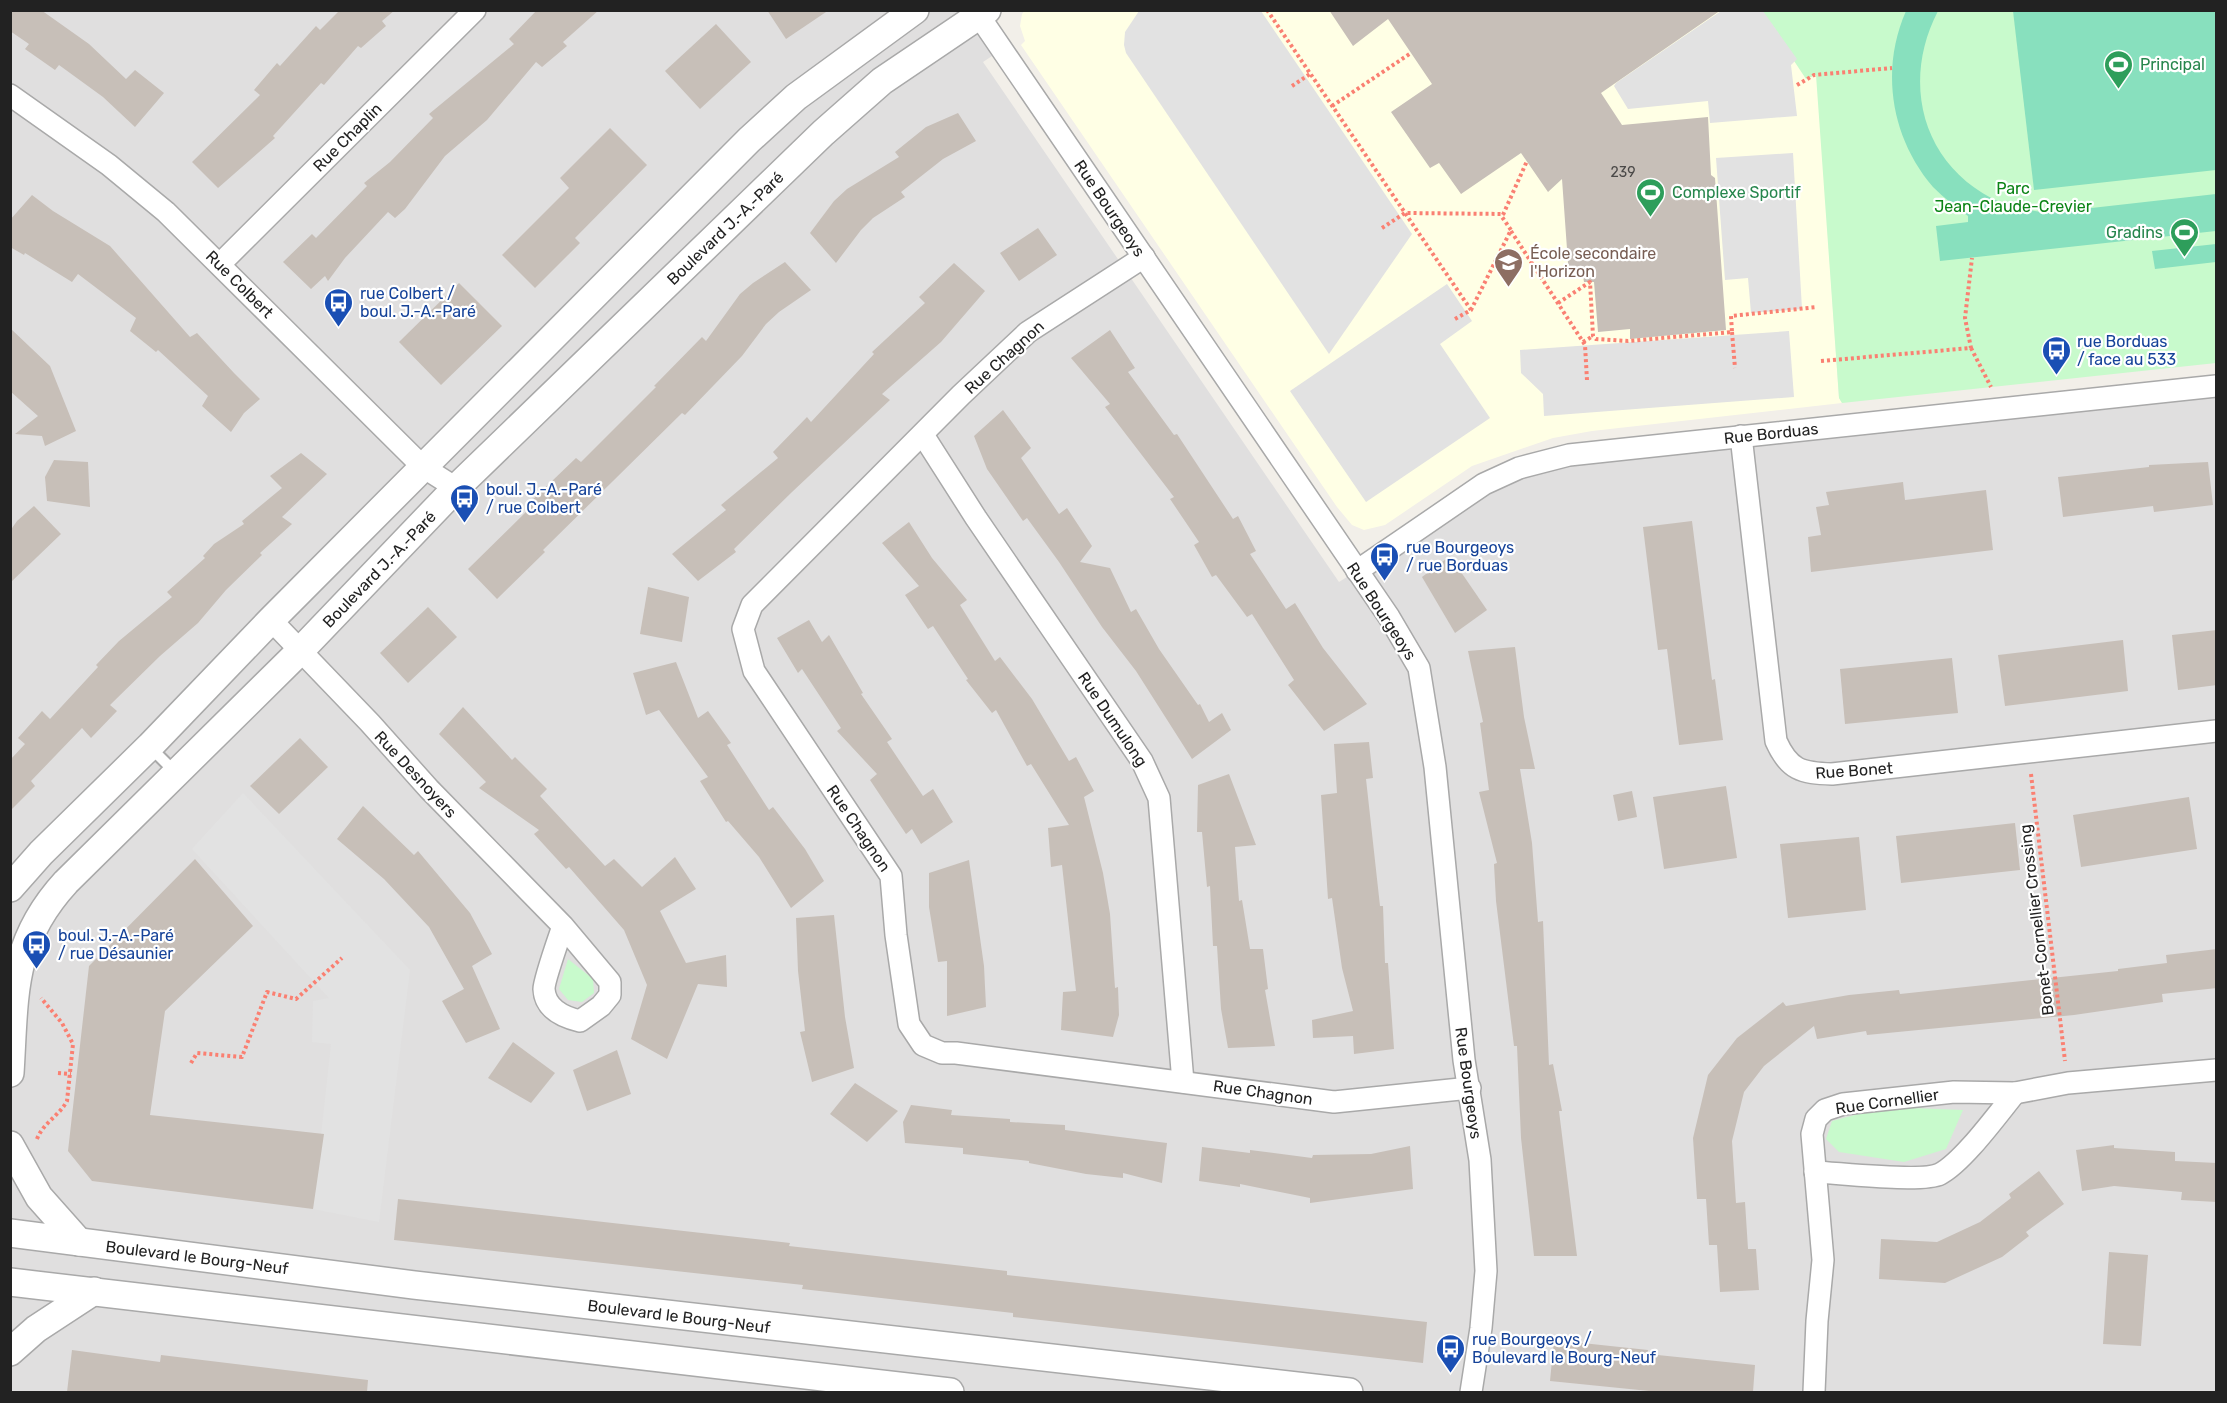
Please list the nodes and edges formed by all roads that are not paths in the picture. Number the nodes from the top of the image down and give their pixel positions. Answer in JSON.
{"nodes":[{"id":1,"x":475,"y":10,"type":"edge"},
{"id":2,"x":915,"y":10,"type":"edge"},
{"id":3,"x":980,"y":12,"type":"edge"},
{"id":4,"x":10,"y":95,"type":"edge"},
{"id":5,"x":1144,"y":257,"type":"junction"},
{"id":6,"x":220,"y":264,"type":"junction"},
{"id":7,"x":2217,"y":386,"type":"edge"},
{"id":8,"x":923,"y":435,"type":"junction"},
{"id":9,"x":1741,"y":436,"type":"junction"},
{"id":10,"x":423,"y":467,"type":"junction"},
{"id":11,"x":456,"y":488,"type":"junction"},
{"id":12,"x":1357,"y":571,"type":"junction"},
{"id":13,"x":271,"y":620,"type":"junction"},
{"id":14,"x":300,"y":651,"type":"junction"},
{"id":15,"x":2217,"y":731,"type":"edge"},
{"id":16,"x":150,"y":746,"type":"junction"},
{"id":17,"x":175,"y":772,"type":"junction"},
{"id":18,"x":10,"y":888,"type":"edge"},
{"id":19,"x":563,"y":926,"type":"dead end"},
{"id":20,"x":16,"y":951,"type":"edge"},
{"id":21,"x":2217,"y":1071,"type":"edge"},
{"id":22,"x":10,"y":1073,"type":"edge"},
{"id":23,"x":1183,"y":1082,"type":"junction"},
{"id":24,"x":1470,"y":1088,"type":"junction"},
{"id":25,"x":2015,"y":1093,"type":"junction"},
{"id":26,"x":23,"y":1146,"type":"edge"},
{"id":27,"x":1815,"y":1172,"type":"junction"},
{"id":28,"x":10,"y":1233,"type":"edge"},
{"id":29,"x":79,"y":1242,"type":"junction"},
{"id":30,"x":10,"y":1282,"type":"edge"},
{"id":31,"x":94,"y":1291,"type":"junction"},
{"id":32,"x":10,"y":1352,"type":"edge"},
{"id":33,"x":950,"y":1392,"type":"edge"},
{"id":34,"x":1348,"y":1392,"type":"edge"},
{"id":35,"x":1471,"y":1392,"type":"edge"},
{"id":36,"x":1814,"y":1392,"type":"edge"}],
"edges":[{"from":1,"to":6,"type":"street","name":"Rue Chaplin"},
{"from":2,"to":10,"type":"street"},
{"from":3,"to":5,"type":"street","name":"Rue Bourgeoys"},
{"from":3,"to":11,"type":"street","name":"Boulevard J.-A.-Paré"},
{"from":4,"to":6,"type":"street","name":"Rue Colbert"},
{"from":5,"to":8,"type":"street","name":"Rue Chagnon"},
{"from":5,"to":12,"type":"street","name":"Rue Bourgeoys"},
{"from":6,"to":10,"type":"street","name":"Rue Colbert"},
{"from":7,"to":9,"type":"street","name":"Rue Borduas"},
{"from":8,"to":23,"type":"street","name":"Rue Dumulong"},
{"from":8,"to":23,"type":"street","name":"Rue Chagnon"},
{"from":9,"to":12,"type":"street","name":"Rue Borduas"},
{"from":9,"to":15,"type":"street","name":"Rue Bonet"},
{"from":10,"to":11,"type":"street","name":"Rue Colbert"},
{"from":10,"to":13,"type":"street"},
{"from":11,"to":14,"type":"street","name":"Boulevard J.-A.-Paré"},
{"from":12,"to":24,"type":"street","name":"Rue Bourgeoys"},
{"from":13,"to":14,"type":"street","name":"Rue Desnoyers"},
{"from":13,"to":16,"type":"street"},
{"from":14,"to":17,"type":"street","name":"Boulevard J.-A.-Paré"},
{"from":14,"to":19,"type":"street","name":"Rue Desnoyers"},
{"from":16,"to":17,"type":"lane"},
{"from":16,"to":18,"type":"street"},
{"from":17,"to":20,"type":"street","name":"Boulevard J.-A.-Paré"},
{"from":20,"to":22,"type":"street","name":"Boulevard J.-A.-Paré"},
{"from":21,"to":25,"type":"street","name":"Rue Cornellier"},
{"from":23,"to":24,"type":"street","name":"Rue Chagnon"},
{"from":24,"to":35,"type":"street","name":"Rue Bourgeoys"},
{"from":25,"to":27,"type":"street"},
{"from":25,"to":27,"type":"street","name":"Rue Cornellier"},
{"from":26,"to":29,"type":"street"},
{"from":27,"to":36,"type":"street","name":"Rue Cornellier"},
{"from":28,"to":29,"type":"street","name":"Boulevard le Bourg-Neuf"},
{"from":29,"to":34,"type":"street","name":"Boulevard le Bourg-Neuf"},
{"from":30,"to":31,"type":"street"},
{"from":31,"to":32,"type":"street"},
{"from":31,"to":33,"type":"street"}]}
